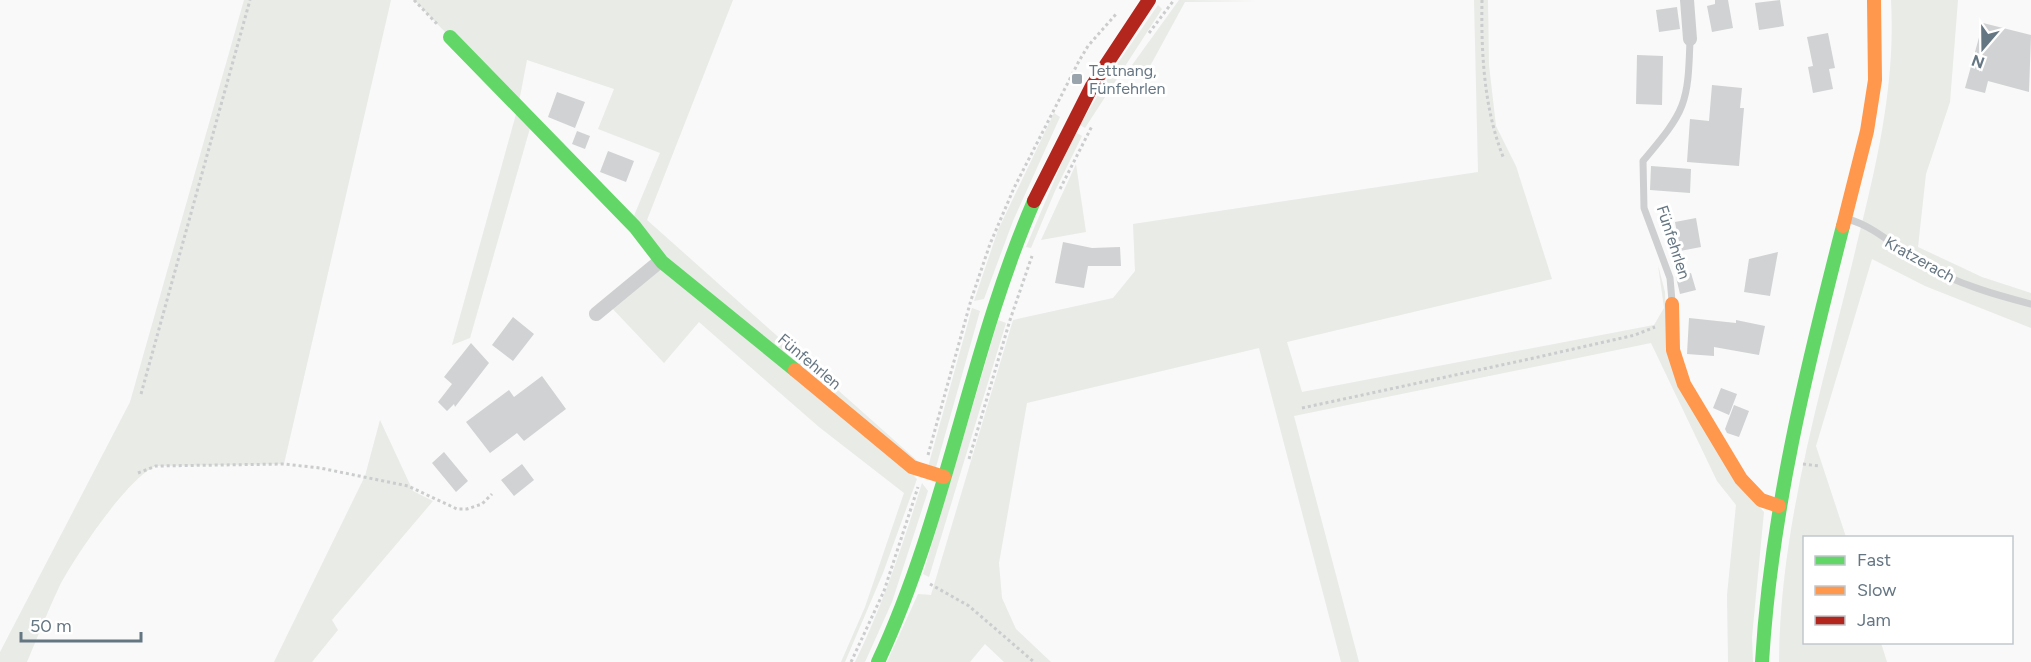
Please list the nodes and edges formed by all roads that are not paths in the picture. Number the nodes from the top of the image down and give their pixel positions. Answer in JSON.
{"nodes":[{"id":1,"x":1149,"y":0,"type":"edge"},
{"id":2,"x":1687,"y":0,"type":"edge"},
{"id":3,"x":1874,"y":0,"type":"edge"},
{"id":4,"x":450,"y":38,"type":"road end"},
{"id":5,"x":1690,"y":39,"type":"joint"},
{"id":6,"x":1846,"y":219,"type":"junction"},
{"id":7,"x":659,"y":262,"type":"junction"},
{"id":8,"x":2031,"y":304,"type":"edge"},
{"id":9,"x":1672,"y":310,"type":"joint"},
{"id":10,"x":596,"y":314,"type":"dead end"},
{"id":11,"x":944,"y":477,"type":"junction"},
{"id":12,"x":1779,"y":506,"type":"junction"},
{"id":13,"x":878,"y":662,"type":"edge"},
{"id":14,"x":1762,"y":662,"type":"edge"}],
"edges":[{"from":1,"to":11,"type":"main road"},
{"from":2,"to":5,"type":"street","name":"Fünfehrlen"},
{"from":3,"to":6,"type":"main road"},
{"from":4,"to":7,"type":"main road","name":"Fünfehrlen"},
{"from":5,"to":9,"type":"lane","name":"Fünfehrlen"},
{"from":6,"to":8,"type":"lane","name":"Kratzerach"},
{"from":6,"to":12,"type":"main road"},
{"from":7,"to":10,"type":"street"},
{"from":7,"to":11,"type":"main road","name":"Fünfehrlen"},
{"from":9,"to":12,"type":"main road","name":"Fünfehrlen"},
{"from":11,"to":13,"type":"main road"},
{"from":12,"to":14,"type":"main road"}]}
